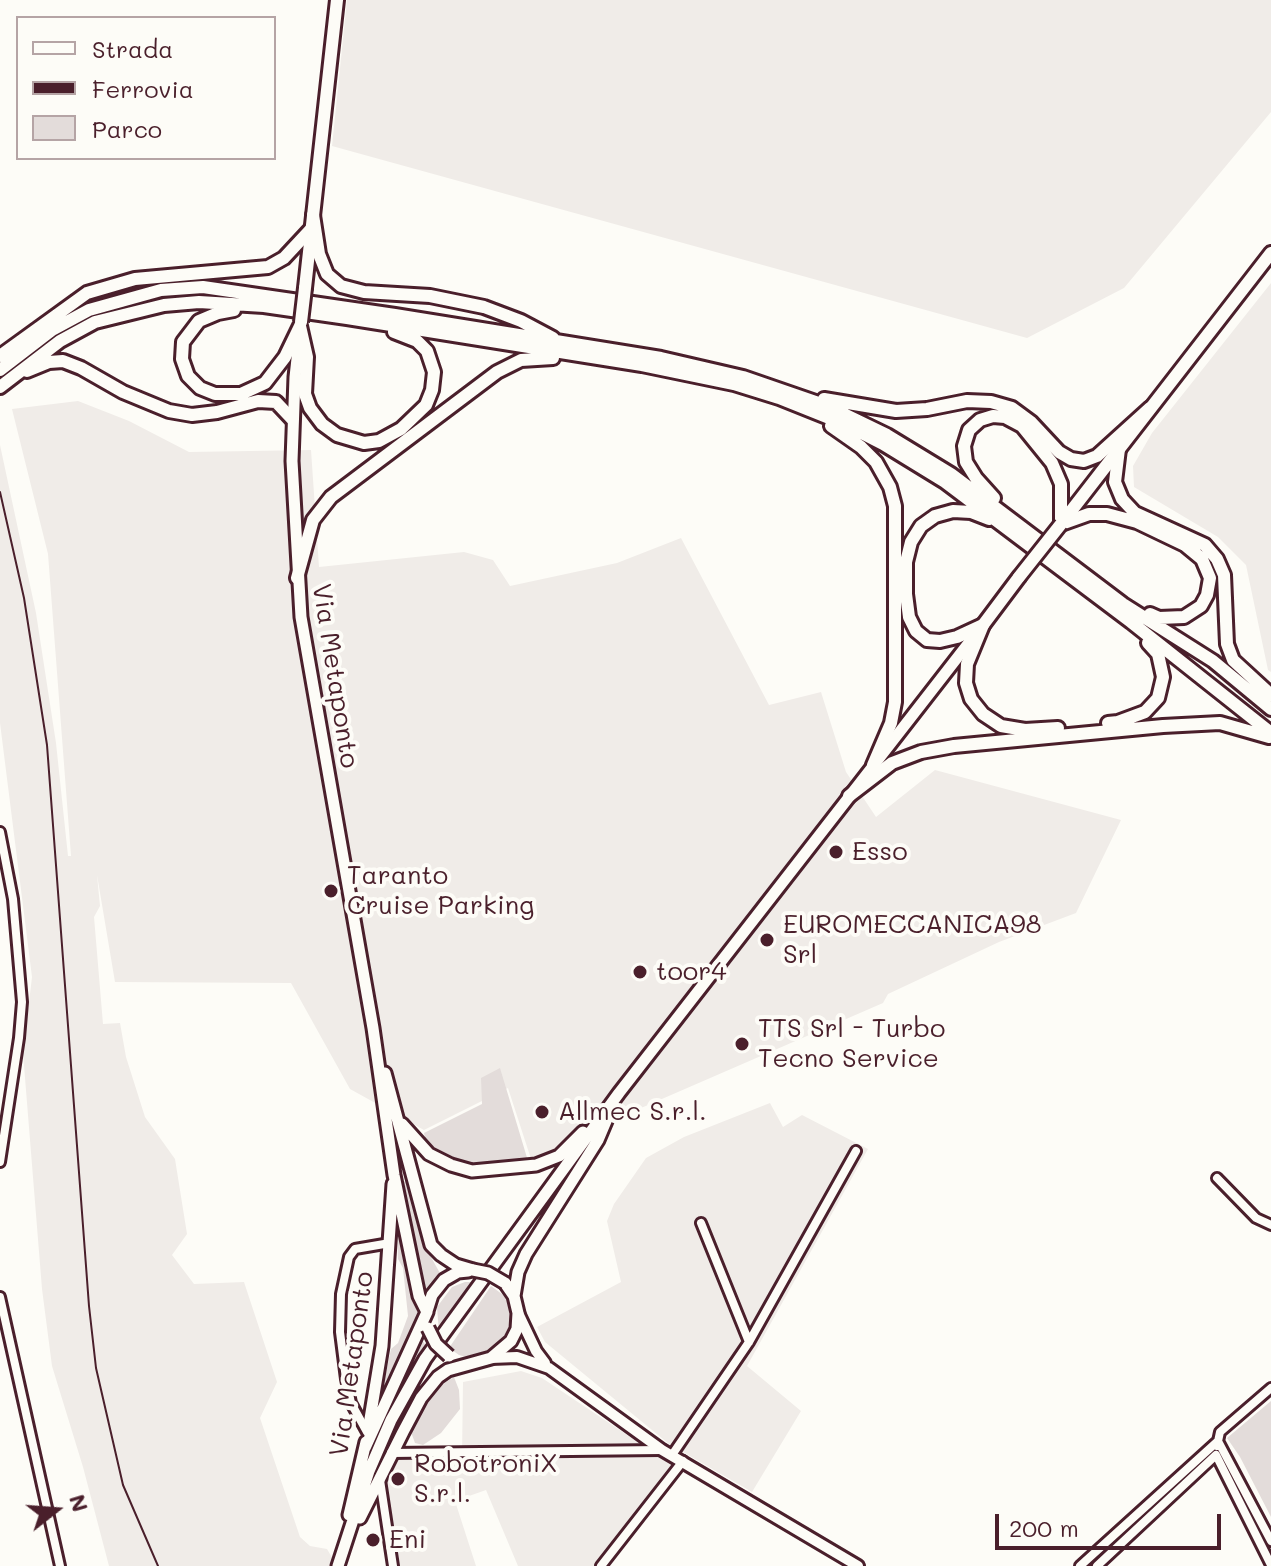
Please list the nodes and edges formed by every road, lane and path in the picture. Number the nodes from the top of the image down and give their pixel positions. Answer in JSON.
{"nodes":[{"id":1,"x":337,"y":0,"type":"edge"},
{"id":2,"x":312,"y":222,"type":"junction"},
{"id":3,"x":1271,"y":253,"type":"edge"},
{"id":4,"x":264,"y":306,"type":"junction"},
{"id":5,"x":347,"y":318,"type":"junction"},
{"id":6,"x":300,"y":324,"type":"junction"},
{"id":7,"x":563,"y":343,"type":"junction"},
{"id":8,"x":0,"y":356,"type":"edge"},
{"id":9,"x":584,"y":356,"type":"junction"},
{"id":10,"x":0,"y":370,"type":"edge"},
{"id":11,"x":0,"y":387,"type":"edge"},
{"id":12,"x":782,"y":394,"type":"junction"},
{"id":13,"x":1150,"y":408,"type":"junction"},
{"id":14,"x":292,"y":419,"type":"junction"},
{"id":15,"x":1119,"y":449,"type":"junction"},
{"id":16,"x":1009,"y":522,"type":"junction"},
{"id":17,"x":1061,"y":524,"type":"junction"},
{"id":18,"x":1030,"y":538,"type":"junction"},
{"id":19,"x":297,"y":578,"type":"junction"},
{"id":20,"x":1123,"y":604,"type":"junction"},
{"id":21,"x":1131,"y":622,"type":"junction"},
{"id":22,"x":983,"y":625,"type":"junction"},
{"id":23,"x":1271,"y":695,"type":"edge"},
{"id":24,"x":1271,"y":709,"type":"edge"},
{"id":25,"x":1271,"y":735,"type":"edge"},
{"id":26,"x":873,"y":765,"type":"junction"},
{"id":27,"x":849,"y":796,"type":"junction"},
{"id":28,"x":0,"y":832,"type":"edge"},
{"id":29,"x":373,"y":1028,"type":"junction"},
{"id":30,"x":619,"y":1093,"type":"junction"},
{"id":31,"x":398,"y":1120,"type":"junction"},
{"id":32,"x":856,"y":1151,"type":"dead end"},
{"id":33,"x":0,"y":1162,"type":"edge"},
{"id":34,"x":394,"y":1175,"type":"junction"},
{"id":35,"x":1217,"y":1178,"type":"dead end"},
{"id":36,"x":701,"y":1223,"type":"dead end"},
{"id":37,"x":1271,"y":1225,"type":"edge"},
{"id":38,"x":390,"y":1243,"type":"junction"},
{"id":39,"x":473,"y":1270,"type":"junction"},
{"id":40,"x":514,"y":1296,"type":"junction"},
{"id":41,"x":0,"y":1297,"type":"edge"},
{"id":42,"x":427,"y":1312,"type":"junction"},
{"id":43,"x":518,"y":1313,"type":"junction"},
{"id":44,"x":749,"y":1342,"type":"junction"},
{"id":45,"x":491,"y":1358,"type":"junction"},
{"id":46,"x":475,"y":1362,"type":"junction"},
{"id":47,"x":549,"y":1368,"type":"junction"},
{"id":48,"x":1271,"y":1388,"type":"edge"},
{"id":49,"x":367,"y":1432,"type":"junction"},
{"id":50,"x":403,"y":1432,"type":"junction"},
{"id":51,"x":1218,"y":1441,"type":"junction"},
{"id":52,"x":365,"y":1448,"type":"junction"},
{"id":53,"x":667,"y":1452,"type":"junction"},
{"id":54,"x":391,"y":1453,"type":"junction"},
{"id":55,"x":418,"y":1453,"type":"junction"},
{"id":56,"x":1216,"y":1455,"type":"junction"},
{"id":57,"x":683,"y":1461,"type":"junction"},
{"id":58,"x":380,"y":1477,"type":"junction"},
{"id":59,"x":1271,"y":1541,"type":"edge"},
{"id":60,"x":339,"y":1562,"type":"edge"},
{"id":61,"x":1271,"y":1565,"type":"edge"},
{"id":62,"x":60,"y":1566,"type":"edge"},
{"id":63,"x":393,"y":1566,"type":"edge"},
{"id":64,"x":601,"y":1566,"type":"edge"},
{"id":65,"x":858,"y":1566,"type":"edge"},
{"id":66,"x":1080,"y":1566,"type":"edge"},
{"id":67,"x":1097,"y":1566,"type":"edge"}],
"edges":[{"from":1,"to":2,"type":"main road"},
{"from":2,"to":6,"type":"main road","bridge":true},
{"from":2,"to":7,"type":"main road"},
{"from":2,"to":8,"type":"main road"},
{"from":3,"to":13,"type":"main road"},
{"from":4,"to":5,"type":"main road"},
{"from":4,"to":6,"type":"main road"},
{"from":4,"to":11,"type":"main road"},
{"from":5,"to":6,"type":"main road"},
{"from":5,"to":9,"type":"main road"},
{"from":6,"to":14,"type":"main road","name":"Via Metaponto"},
{"from":7,"to":10,"type":"main road"},
{"from":7,"to":12,"type":"main road"},
{"from":9,"to":12,"type":"main road"},
{"from":9,"to":19,"type":"main road"},
{"from":11,"to":14,"type":"main road"},
{"from":12,"to":13,"type":"main road"},
{"from":12,"to":16,"type":"main road"},
{"from":12,"to":26,"type":"main road"},
{"from":13,"to":15,"type":"main road"},
{"from":14,"to":19,"type":"main road","name":"Via Metaponto"},
{"from":15,"to":17,"type":"main road"},
{"from":15,"to":23,"type":"main road"},
{"from":16,"to":17,"type":"main road"},
{"from":16,"to":18,"type":"main road"},
{"from":16,"to":22,"type":"main road"},
{"from":17,"to":20,"type":"main road"},
{"from":17,"to":22,"type":"main road","bridge":true},
{"from":18,"to":20,"type":"main road"},
{"from":18,"to":21,"type":"main road"},
{"from":19,"to":29,"type":"main road","name":"Via Metaponto"},
{"from":20,"to":24,"type":"main road"},
{"from":21,"to":22,"type":"main road"},
{"from":21,"to":25,"type":"main road"},
{"from":22,"to":26,"type":"main road"},
{"from":25,"to":27,"type":"main road"},
{"from":26,"to":27,"type":"main road"},
{"from":27,"to":30,"type":"main road"},
{"from":28,"to":33,"type":"street"},
{"from":29,"to":31,"type":"main road"},
{"from":29,"to":34,"type":"main road"},
{"from":30,"to":31,"type":"main road"},
{"from":30,"to":40,"type":"main road"},
{"from":30,"to":60,"type":"main road"},
{"from":31,"to":39,"type":"main road"},
{"from":32,"to":44,"type":"street"},
{"from":34,"to":38,"type":"main road","name":"Via Metaponto"},
{"from":34,"to":42,"type":"main road"},
{"from":35,"to":37,"type":"street"},
{"from":36,"to":44,"type":"street"},
{"from":38,"to":49,"type":"main road","name":"Via Metaponto"},
{"from":38,"to":49,"type":"street"},
{"from":39,"to":40,"type":"main road","bridge":true},
{"from":39,"to":42,"type":"main road"},
{"from":40,"to":43,"type":"main road"},
{"from":41,"to":62,"type":"street"},
{"from":42,"to":46,"type":"main road","bridge":true},
{"from":42,"to":52,"type":"main road"},
{"from":43,"to":45,"type":"main road"},
{"from":43,"to":47,"type":"street"},
{"from":44,"to":53,"type":"street"},
{"from":45,"to":46,"type":"main road"},
{"from":45,"to":47,"type":"street"},
{"from":46,"to":50,"type":"main road"},
{"from":47,"to":53,"type":"street"},
{"from":48,"to":51,"type":"street"},
{"from":49,"to":52,"type":"main road","name":"Via Metaponto"},
{"from":50,"to":54,"type":"main road"},
{"from":50,"to":55,"type":"street"},
{"from":51,"to":56,"type":"street"},
{"from":51,"to":59,"type":"street"},
{"from":51,"to":66,"type":"street"},
{"from":52,"to":60,"type":"main road","name":"Via Metaponto"},
{"from":53,"to":55,"type":"street"},
{"from":53,"to":57,"type":"street"},
{"from":54,"to":55,"type":"street"},
{"from":54,"to":58,"type":"main road"},
{"from":56,"to":61,"type":"street"},
{"from":56,"to":67,"type":"street"},
{"from":57,"to":64,"type":"street"},
{"from":57,"to":65,"type":"street"},
{"from":58,"to":60,"type":"main road"},
{"from":58,"to":63,"type":"street"}]}
